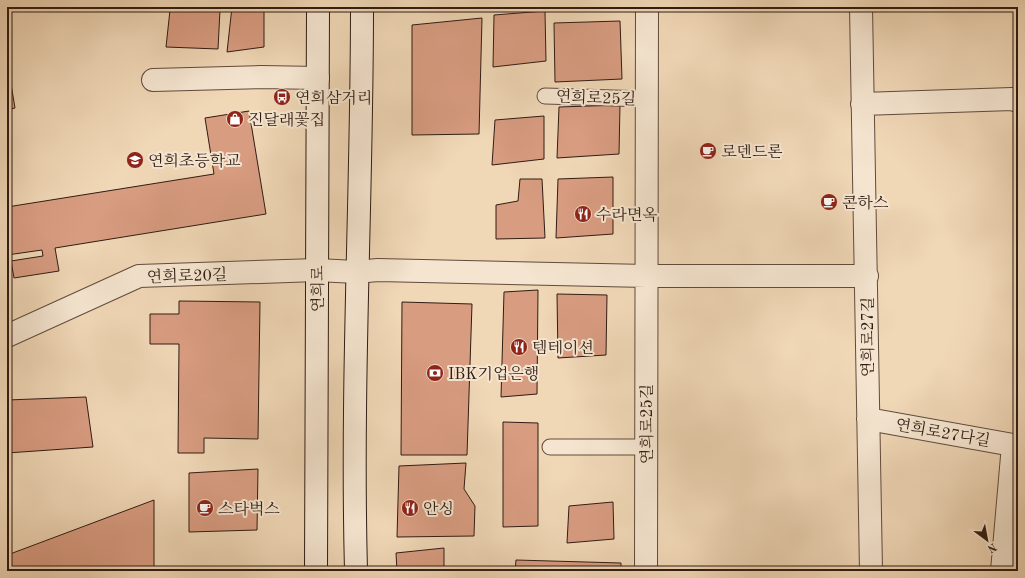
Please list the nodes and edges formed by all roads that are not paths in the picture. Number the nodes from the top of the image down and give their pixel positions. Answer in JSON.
{"nodes":[{"id":1,"x":318,"y":7,"type":"edge"},
{"id":2,"x":362,"y":7,"type":"edge"},
{"id":3,"x":648,"y":7,"type":"edge"},
{"id":4,"x":861,"y":7,"type":"edge"},
{"id":5,"x":318,"y":78,"type":"junction"},
{"id":6,"x":153,"y":80,"type":"dead end"},
{"id":7,"x":544,"y":96,"type":"dead end"},
{"id":8,"x":647,"y":99,"type":"junction"},
{"id":9,"x":1018,"y":101,"type":"edge"},
{"id":10,"x":862,"y":104,"type":"junction"},
{"id":11,"x":318,"y":270,"type":"junction"},
{"id":12,"x":356,"y":272,"type":"junction"},
{"id":13,"x":647,"y":276,"type":"junction"},
{"id":14,"x":867,"y":276,"type":"junction"},
{"id":15,"x":7,"y":336,"type":"edge"},
{"id":16,"x":868,"y":419,"type":"junction"},
{"id":17,"x":1015,"y":445,"type":"edge"},
{"id":18,"x":550,"y":447,"type":"dead end"},
{"id":19,"x":646,"y":447,"type":"junction"},
{"id":20,"x":316,"y":571,"type":"edge"},
{"id":21,"x":356,"y":571,"type":"edge"},
{"id":22,"x":646,"y":571,"type":"edge"},
{"id":23,"x":871,"y":571,"type":"edge"},
{"id":24,"x":1002,"y":571,"type":"edge"}],
"edges":[{"from":1,"to":5,"type":"street","name":"연희로"},
{"from":2,"to":12,"type":"street"},
{"from":3,"to":8,"type":"street","name":"연희로25길"},
{"from":4,"to":10,"type":"street","name":"연희로27길"},
{"from":5,"to":6,"type":"street"},
{"from":5,"to":11,"type":"street","name":"연희로"},
{"from":7,"to":8,"type":"lane","name":"연희로25길"},
{"from":8,"to":13,"type":"street","name":"연희로25길"},
{"from":9,"to":10,"type":"street"},
{"from":10,"to":14,"type":"street","name":"연희로27길"},
{"from":11,"to":12,"type":"street","name":"연희로20길"},
{"from":11,"to":15,"type":"street","name":"연희로20길"},
{"from":11,"to":20,"type":"street","name":"연희로"},
{"from":12,"to":13,"type":"street"},
{"from":12,"to":21,"type":"street"},
{"from":13,"to":14,"type":"street"},
{"from":13,"to":19,"type":"street","name":"연희로25길"},
{"from":14,"to":16,"type":"street","name":"연희로27길"},
{"from":16,"to":17,"type":"street","name":"연희로27다길"},
{"from":16,"to":23,"type":"street","name":"연희로27길"},
{"from":17,"to":24,"type":"street"},
{"from":18,"to":19,"type":"lane"},
{"from":19,"to":22,"type":"street","name":"연희로25길"}]}
